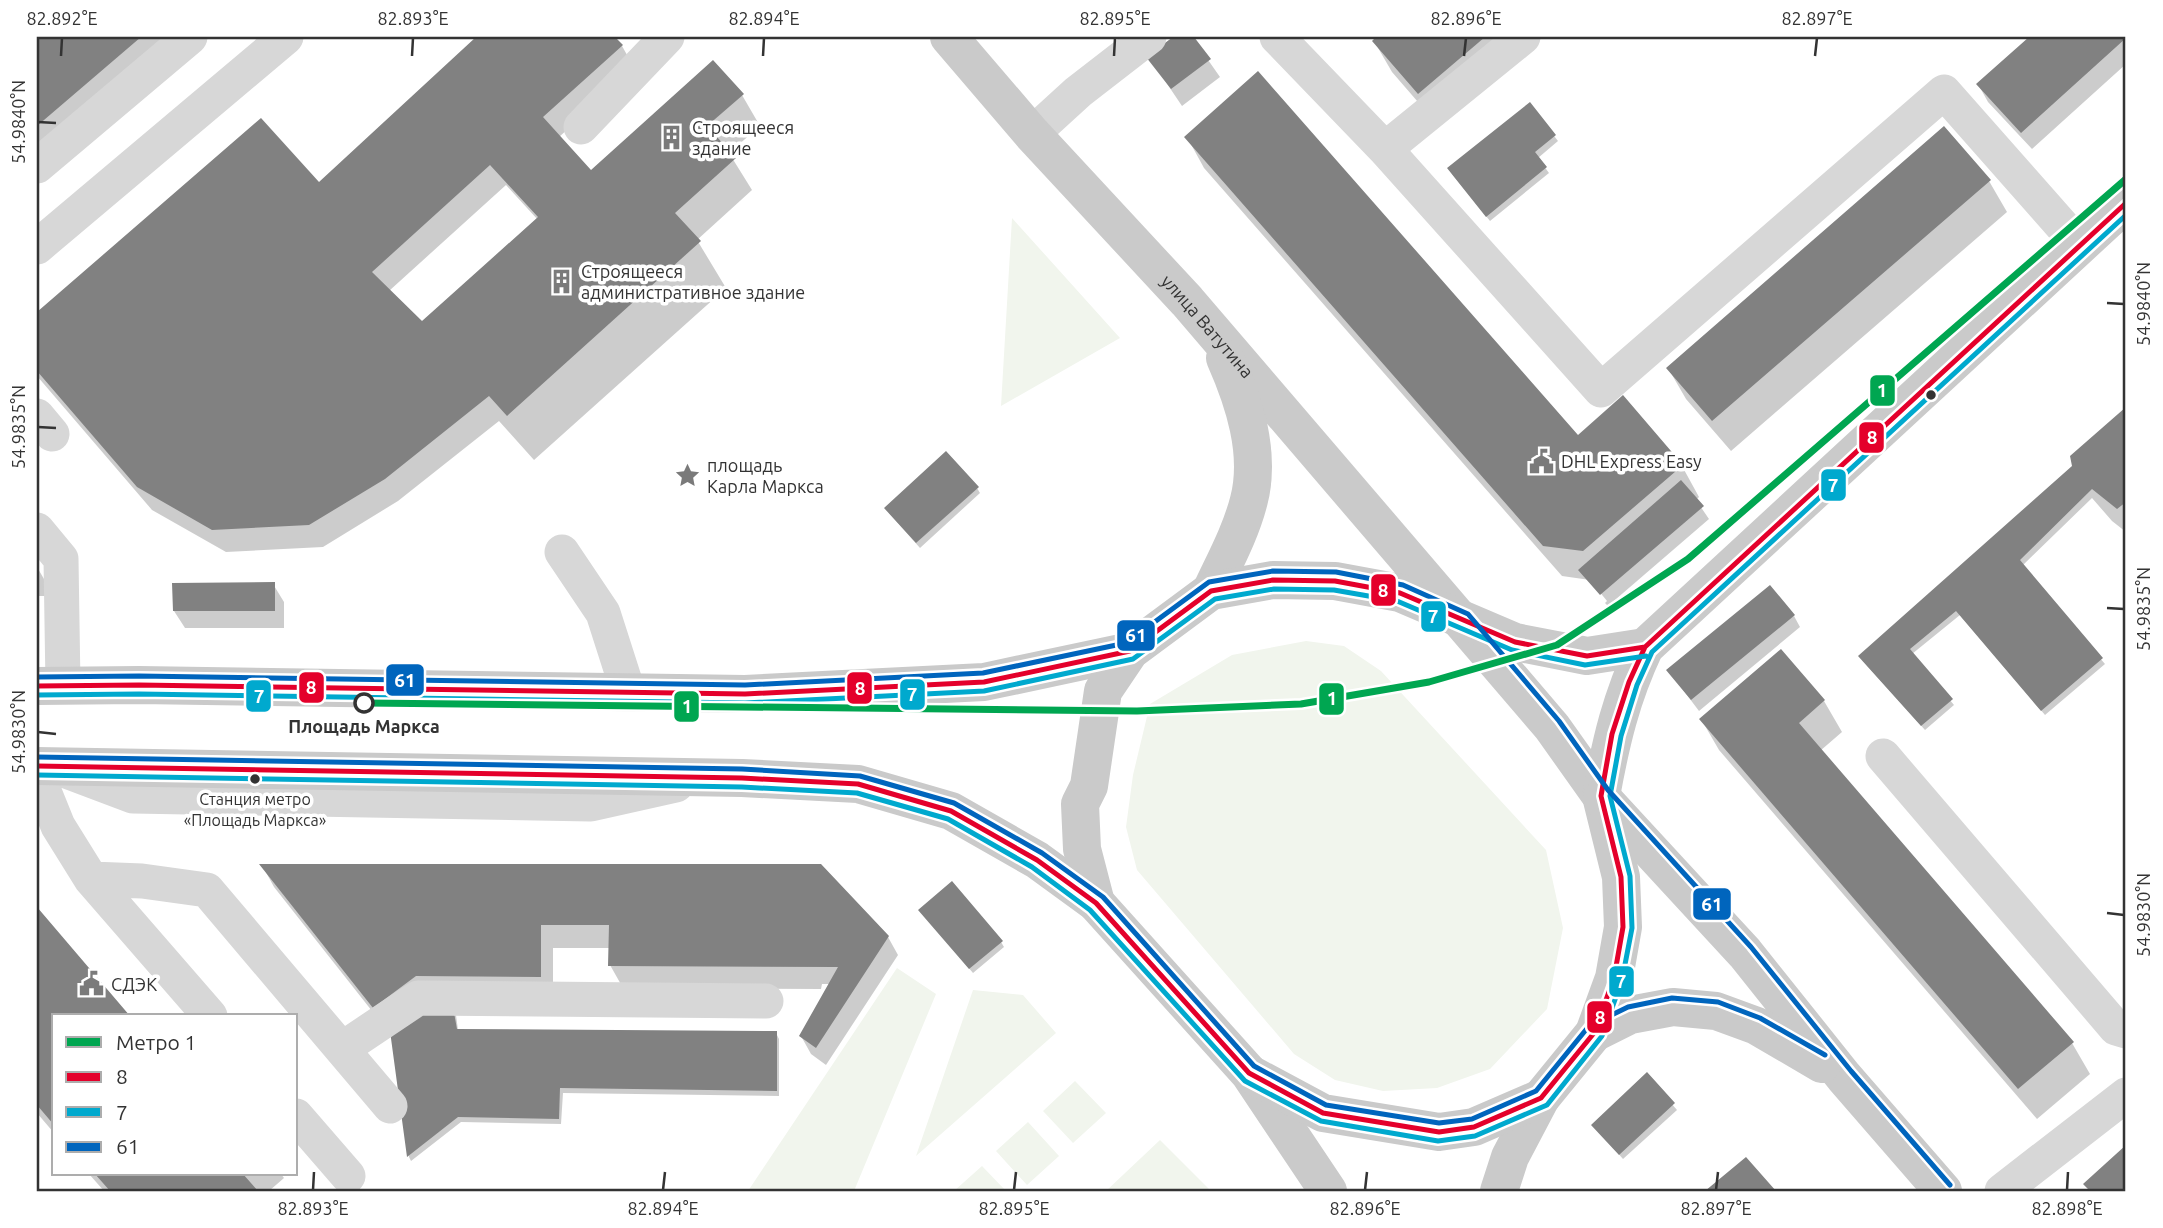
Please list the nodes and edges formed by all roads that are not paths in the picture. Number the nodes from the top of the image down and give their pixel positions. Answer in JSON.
{"nodes":[{"id":1,"x":190,"y":37,"type":"edge"},
{"id":2,"x":286,"y":37,"type":"edge"},
{"id":3,"x":667,"y":37,"type":"edge"},
{"id":4,"x":949,"y":37,"type":"edge"},
{"id":5,"x":1149,"y":37,"type":"edge"},
{"id":6,"x":1277,"y":37,"type":"edge"},
{"id":7,"x":1524,"y":37,"type":"edge"},
{"id":8,"x":581,"y":127,"type":"dead end"},
{"id":9,"x":1032,"y":134,"type":"junction"},
{"id":10,"x":1385,"y":149,"type":"junction"},
{"id":11,"x":37,"y":166,"type":"edge"},
{"id":12,"x":2126,"y":203,"type":"edge"},
{"id":13,"x":2080,"y":246,"type":"junction"},
{"id":14,"x":37,"y":247,"type":"edge"},
{"id":15,"x":1213,"y":330,"type":"junction"},
{"id":16,"x":37,"y":530,"type":"edge"},
{"id":17,"x":562,"y":552,"type":"dead end"},
{"id":18,"x":1211,"y":590,"type":"junction"},
{"id":19,"x":1461,"y":620,"type":"junction"},
{"id":20,"x":1645,"y":647,"type":"junction"},
{"id":21,"x":1130,"y":650,"type":"junction"},
{"id":22,"x":50,"y":686,"type":"edge"},
{"id":23,"x":628,"y":691,"type":"junction"},
{"id":24,"x":1883,"y":756,"type":"dead end"},
{"id":25,"x":43,"y":769,"type":"edge"},
{"id":26,"x":1601,"y":796,"type":"junction"},
{"id":27,"x":91,"y":879,"type":"junction"},
{"id":28,"x":1096,"y":903,"type":"junction"},
{"id":29,"x":766,"y":1001,"type":"dead end"},
{"id":30,"x":208,"y":1014,"type":"edge"},
{"id":31,"x":2126,"y":1031,"type":"edge"},
{"id":32,"x":1594,"y":1033,"type":"junction"},
{"id":33,"x":342,"y":1049,"type":"junction"},
{"id":34,"x":1249,"y":1073,"type":"junction"},
{"id":35,"x":1843,"y":1077,"type":"junction"},
{"id":36,"x":2126,"y":1095,"type":"edge"},
{"id":37,"x":1541,"y":1098,"type":"junction"},
{"id":38,"x":390,"y":1106,"type":"dead end"},
{"id":39,"x":298,"y":1118,"type":"edge"},
{"id":40,"x":348,"y":1176,"type":"dead end"},
{"id":41,"x":1328,"y":1191,"type":"edge"},
{"id":42,"x":1499,"y":1191,"type":"edge"},
{"id":43,"x":1943,"y":1191,"type":"edge"},
{"id":44,"x":2002,"y":1191,"type":"edge"}],
"edges":[{"from":1,"to":11,"type":"lane"},
{"from":2,"to":14,"type":"lane"},
{"from":3,"to":8,"type":"lane"},
{"from":4,"to":9,"type":"main road","name":"улица Ватутина"},
{"from":5,"to":9,"type":"lane"},
{"from":6,"to":10,"type":"lane"},
{"from":7,"to":10,"type":"lane"},
{"from":9,"to":15,"type":"main road","name":"улица Ватутина"},
{"from":10,"to":13,"type":"lane"},
{"from":12,"to":13,"type":"main road"},
{"from":13,"to":20,"type":"main road"},
{"from":15,"to":18,"type":"main road"},
{"from":15,"to":19,"type":"main road","name":"улица Ватутина"},
{"from":16,"to":22,"type":"lane"},
{"from":17,"to":23,"type":"lane"},
{"from":18,"to":19,"type":"main road"},
{"from":18,"to":21,"type":"main road"},
{"from":19,"to":20,"type":"main road"},
{"from":19,"to":26,"type":"main road"},
{"from":20,"to":26,"type":"main road"},
{"from":21,"to":23,"type":"main road"},
{"from":21,"to":28,"type":"main road"},
{"from":22,"to":23,"type":"main road"},
{"from":24,"to":31,"type":"lane"},
{"from":25,"to":27,"type":"lane"},
{"from":25,"to":28,"type":"main road"},
{"from":26,"to":32,"type":"main road"},
{"from":26,"to":35,"type":"main road"},
{"from":27,"to":30,"type":"lane"},
{"from":27,"to":33,"type":"lane"},
{"from":28,"to":34,"type":"main road"},
{"from":29,"to":33,"type":"lane"},
{"from":32,"to":35,"type":"main road"},
{"from":32,"to":37,"type":"main road"},
{"from":33,"to":38,"type":"lane"},
{"from":34,"to":37,"type":"main road"},
{"from":34,"to":41,"type":"main road"},
{"from":35,"to":43,"type":"main road"},
{"from":36,"to":44,"type":"lane"},
{"from":37,"to":42,"type":"main road"},
{"from":39,"to":40,"type":"lane"}]}
